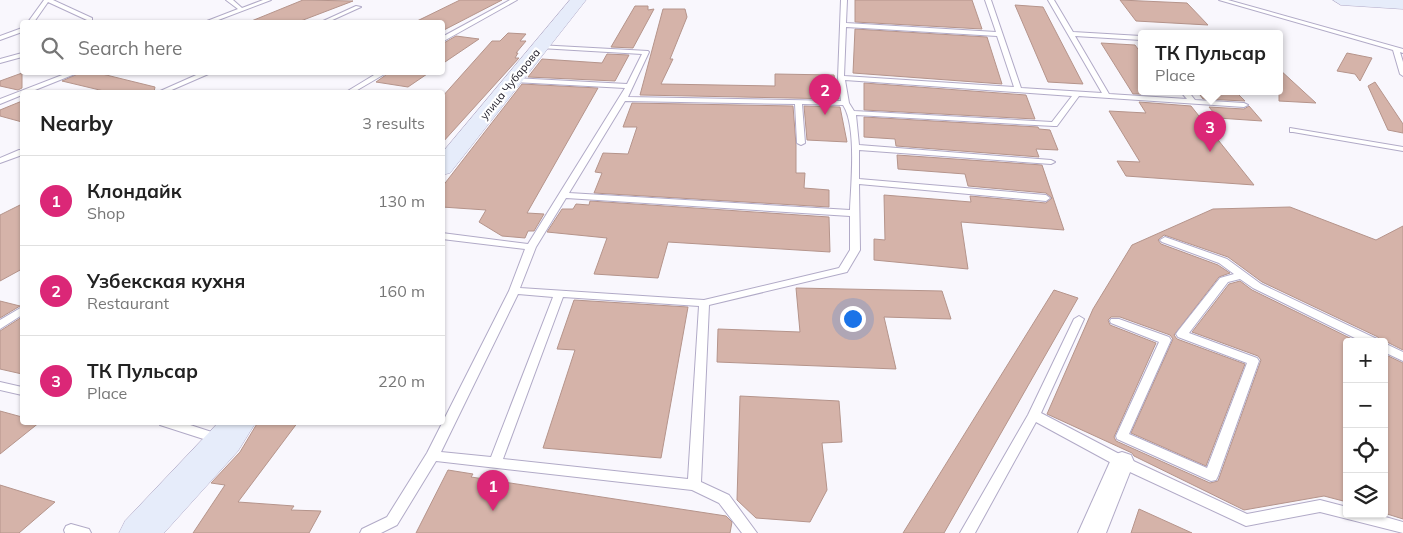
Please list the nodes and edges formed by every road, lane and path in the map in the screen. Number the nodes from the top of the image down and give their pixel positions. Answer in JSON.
{"nodes":[{"id":1,"x":47,"y":0,"type":"edge"},
{"id":2,"x":229,"y":0,"type":"edge"},
{"id":3,"x":268,"y":0,"type":"edge"},
{"id":4,"x":514,"y":0,"type":"edge"},
{"id":5,"x":578,"y":0,"type":"edge"},
{"id":6,"x":844,"y":0,"type":"edge"},
{"id":7,"x":988,"y":0,"type":"edge"},
{"id":8,"x":1051,"y":0,"type":"edge"},
{"id":9,"x":1222,"y":0,"type":"edge"},
{"id":10,"x":1341,"y":0,"type":"edge"},
{"id":11,"x":1403,"y":4,"type":"edge"},
{"id":12,"x":358,"y":7,"type":"dead end"},
{"id":13,"x":242,"y":10,"type":"junction"},
{"id":14,"x":32,"y":20,"type":"edge"},
{"id":15,"x":90,"y":20,"type":"edge"},
{"id":16,"x":214,"y":20,"type":"edge"},
{"id":17,"x":329,"y":20,"type":"edge"},
{"id":18,"x":843,"y":25,"type":"junction"},
{"id":19,"x":20,"y":31,"type":"edge"},
{"id":20,"x":1000,"y":34,"type":"junction"},
{"id":21,"x":1072,"y":34,"type":"junction"},
{"id":22,"x":0,"y":38,"type":"edge"},
{"id":23,"x":445,"y":38,"type":"edge"},
{"id":24,"x":1138,"y":38,"type":"edge"},
{"id":25,"x":540,"y":46,"type":"junction"},
{"id":26,"x":1399,"y":50,"type":"edge"},
{"id":27,"x":20,"y":55,"type":"edge"},
{"id":28,"x":0,"y":61,"type":"edge"},
{"id":29,"x":1403,"y":74,"type":"edge"},
{"id":30,"x":69,"y":75,"type":"edge"},
{"id":31,"x":203,"y":75,"type":"edge"},
{"id":32,"x":380,"y":75,"type":"edge"},
{"id":33,"x":841,"y":78,"type":"junction"},
{"id":34,"x":514,"y":80,"type":"junction"},
{"id":35,"x":628,"y":86,"type":"junction"},
{"id":36,"x":32,"y":90,"type":"edge"},
{"id":37,"x":167,"y":90,"type":"edge"},
{"id":38,"x":354,"y":90,"type":"edge"},
{"id":39,"x":1018,"y":90,"type":"junction"},
{"id":40,"x":20,"y":94,"type":"edge"},
{"id":41,"x":1078,"y":94,"type":"junction"},
{"id":42,"x":1187,"y":95,"type":"edge"},
{"id":43,"x":1107,"y":96,"type":"junction"},
{"id":44,"x":623,"y":98,"type":"junction"},
{"id":45,"x":0,"y":102,"type":"edge"},
{"id":46,"x":798,"y":102,"type":"junction"},
{"id":47,"x":845,"y":102,"type":"junction"},
{"id":48,"x":1192,"y":102,"type":"junction"},
{"id":49,"x":1244,"y":105,"type":"dead end"},
{"id":50,"x":852,"y":113,"type":"junction"},
{"id":51,"x":1293,"y":130,"type":"dead end"},
{"id":52,"x":801,"y":143,"type":"dead end"},
{"id":53,"x":855,"y":147,"type":"junction"},
{"id":54,"x":1403,"y":149,"type":"edge"},
{"id":55,"x":20,"y":153,"type":"edge"},
{"id":56,"x":0,"y":161,"type":"edge"},
{"id":57,"x":1051,"y":162,"type":"dead end"},
{"id":58,"x":445,"y":164,"type":"edge"},
{"id":59,"x":855,"y":181,"type":"junction"},
{"id":60,"x":564,"y":195,"type":"junction"},
{"id":61,"x":1046,"y":198,"type":"dead end"},
{"id":62,"x":854,"y":213,"type":"junction"},
{"id":63,"x":445,"y":236,"type":"edge"},
{"id":64,"x":1165,"y":240,"type":"dead end"},
{"id":65,"x":531,"y":247,"type":"junction"},
{"id":66,"x":1242,"y":275,"type":"junction"},
{"id":67,"x":514,"y":291,"type":"junction"},
{"id":68,"x":559,"y":294,"type":"junction"},
{"id":69,"x":704,"y":303,"type":"junction"},
{"id":70,"x":20,"y":311,"type":"edge"},
{"id":71,"x":1079,"y":320,"type":"dead end"},
{"id":72,"x":1115,"y":321,"type":"dead end"},
{"id":73,"x":0,"y":325,"type":"edge"},
{"id":74,"x":1365,"y":338,"type":"edge"},
{"id":75,"x":1388,"y":349,"type":"edge"},
{"id":76,"x":1403,"y":357,"type":"edge"},
{"id":77,"x":0,"y":386,"type":"edge"},
{"id":78,"x":20,"y":391,"type":"edge"},
{"id":79,"x":1034,"y":415,"type":"junction"},
{"id":80,"x":184,"y":425,"type":"edge"},
{"id":81,"x":232,"y":432,"type":"edge"},
{"id":82,"x":432,"y":456,"type":"junction"},
{"id":83,"x":1122,"y":462,"type":"junction"},
{"id":84,"x":495,"y":463,"type":"junction"},
{"id":85,"x":694,"y":485,"type":"junction"},
{"id":86,"x":1343,"y":512,"type":"edge"},
{"id":87,"x":1367,"y":518,"type":"edge"},
{"id":88,"x":1403,"y":528,"type":"edge"},
{"id":89,"x":139,"y":533,"type":"edge"},
{"id":90,"x":366,"y":533,"type":"edge"},
{"id":91,"x":750,"y":533,"type":"edge"},
{"id":92,"x":967,"y":533,"type":"edge"},
{"id":93,"x":1092,"y":533,"type":"edge"}],
"edges":[{"from":1,"to":14,"type":"lane"},
{"from":1,"to":15,"type":"lane"},
{"from":2,"to":13,"type":"lane"},
{"from":3,"to":13,"type":"lane"},
{"from":4,"to":23,"type":"lane"},
{"from":5,"to":25,"type":"street","name":"улица Чубарова"},
{"from":6,"to":18,"type":"lane"},
{"from":7,"to":20,"type":"lane"},
{"from":8,"to":21,"type":"lane"},
{"from":9,"to":26,"type":"lane"},
{"from":10,"to":11,"type":"street"},
{"from":12,"to":17,"type":"lane"},
{"from":13,"to":16,"type":"lane"},
{"from":18,"to":20,"type":"lane"},
{"from":18,"to":33,"type":"lane"},
{"from":19,"to":22,"type":"lane"},
{"from":20,"to":39,"type":"lane"},
{"from":21,"to":24,"type":"lane"},
{"from":21,"to":43,"type":"lane"},
{"from":25,"to":34,"type":"street","name":"улица Чубарова"},
{"from":25,"to":35,"type":"lane"},
{"from":26,"to":29,"type":"lane"},
{"from":27,"to":28,"type":"lane"},
{"from":30,"to":36,"type":"lane"},
{"from":31,"to":37,"type":"lane"},
{"from":32,"to":38,"type":"lane"},
{"from":33,"to":39,"type":"lane"},
{"from":33,"to":47,"type":"lane"},
{"from":34,"to":35,"type":"lane"},
{"from":34,"to":58,"type":"street","name":"улица Чубарова"},
{"from":35,"to":44,"type":"lane"},
{"from":39,"to":41,"type":"lane"},
{"from":40,"to":45,"type":"lane"},
{"from":41,"to":43,"type":"lane"},
{"from":41,"to":50,"type":"lane"},
{"from":42,"to":48,"type":"lane"},
{"from":43,"to":48,"type":"lane"},
{"from":44,"to":46,"type":"lane"},
{"from":44,"to":60,"type":"lane"},
{"from":46,"to":47,"type":"lane"},
{"from":46,"to":52,"type":"lane"},
{"from":47,"to":50,"type":"lane"},
{"from":48,"to":49,"type":"lane"},
{"from":50,"to":53,"type":"lane"},
{"from":51,"to":54,"type":"lane"},
{"from":53,"to":57,"type":"lane"},
{"from":53,"to":59,"type":"lane"},
{"from":55,"to":56,"type":"lane"},
{"from":59,"to":61,"type":"lane"},
{"from":59,"to":62,"type":"lane"},
{"from":60,"to":62,"type":"lane"},
{"from":60,"to":65,"type":"lane"},
{"from":62,"to":69,"type":"lane"},
{"from":63,"to":65,"type":"lane"},
{"from":64,"to":66,"type":"lane"},
{"from":65,"to":67,"type":"lane"},
{"from":66,"to":72,"type":"lane"},
{"from":66,"to":74,"type":"lane"},
{"from":67,"to":68,"type":"lane"},
{"from":67,"to":82,"type":"lane"},
{"from":68,"to":69,"type":"lane"},
{"from":68,"to":84,"type":"lane"},
{"from":69,"to":85,"type":"lane"},
{"from":70,"to":73,"type":"lane"},
{"from":71,"to":79,"type":"lane"},
{"from":75,"to":76,"type":"lane"},
{"from":77,"to":78,"type":"lane"},
{"from":79,"to":83,"type":"lane"},
{"from":79,"to":92,"type":"lane"},
{"from":80,"to":81,"type":"lane"},
{"from":81,"to":89,"type":"street"},
{"from":82,"to":84,"type":"lane"},
{"from":82,"to":90,"type":"lane"},
{"from":83,"to":86,"type":"lane"},
{"from":83,"to":93,"type":"street"},
{"from":84,"to":85,"type":"lane"},
{"from":85,"to":91,"type":"lane"},
{"from":87,"to":88,"type":"lane"}]}
